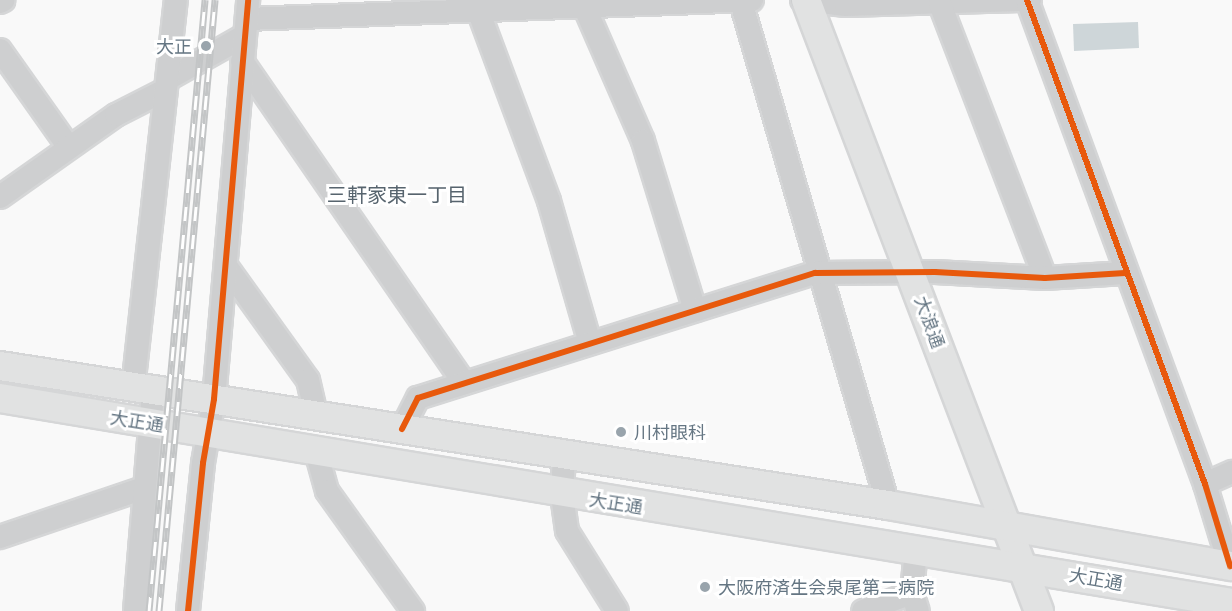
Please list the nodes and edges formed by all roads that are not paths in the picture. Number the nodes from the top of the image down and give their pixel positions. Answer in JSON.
{"nodes":[{"id":1,"x":176,"y":0,"type":"edge"},
{"id":2,"x":802,"y":0,"type":"edge"},
{"id":3,"x":806,"y":0,"type":"edge"},
{"id":4,"x":1028,"y":0,"type":"edge"},
{"id":5,"x":747,"y":1,"type":"edge"},
{"id":6,"x":845,"y":3,"type":"edge"},
{"id":7,"x":940,"y":4,"type":"junction"},
{"id":8,"x":474,"y":7,"type":"edge"},
{"id":9,"x":585,"y":8,"type":"junction"},
{"id":10,"x":246,"y":18,"type":"edge"},
{"id":11,"x":0,"y":50,"type":"edge"},
{"id":12,"x":242,"y":61,"type":"junction"},
{"id":13,"x":167,"y":84,"type":"junction"},
{"id":14,"x":68,"y":146,"type":"junction"},
{"id":15,"x":0,"y":196,"type":"edge"},
{"id":16,"x":226,"y":266,"type":"junction"},
{"id":17,"x":911,"y":272,"type":"junction"},
{"id":18,"x":818,"y":273,"type":"junction"},
{"id":19,"x":1125,"y":273,"type":"junction"},
{"id":20,"x":1045,"y":279,"type":"junction"},
{"id":21,"x":695,"y":310,"type":"junction"},
{"id":22,"x":590,"y":343,"type":"junction"},
{"id":23,"x":0,"y":366,"type":"edge"},
{"id":24,"x":464,"y":383,"type":"junction"},
{"id":25,"x":143,"y":390,"type":"junction"},
{"id":26,"x":0,"y":398,"type":"edge"},
{"id":27,"x":214,"y":399,"type":"junction"},
{"id":28,"x":316,"y":416,"type":"junction"},
{"id":29,"x":151,"y":423,"type":"junction"},
{"id":30,"x":402,"y":429,"type":"junction"},
{"id":31,"x":207,"y":434,"type":"junction"},
{"id":32,"x":316,"y":451,"type":"junction"},
{"id":33,"x":564,"y":455,"type":"junction"},
{"id":34,"x":1232,"y":472,"type":"edge"},
{"id":35,"x":1205,"y":484,"type":"junction"},
{"id":36,"x":144,"y":488,"type":"junction"},
{"id":37,"x":562,"y":495,"type":"junction"},
{"id":38,"x":888,"y":505,"type":"junction"},
{"id":39,"x":1008,"y":528,"type":"junction"},
{"id":40,"x":0,"y":537,"type":"edge"},
{"id":41,"x":916,"y":549,"type":"junction"},
{"id":42,"x":1022,"y":565,"type":"junction"},
{"id":43,"x":1231,"y":566,"type":"edge"},
{"id":44,"x":915,"y":602,"type":"edge"},
{"id":45,"x":1232,"y":603,"type":"edge"},
{"id":46,"x":135,"y":611,"type":"edge"},
{"id":47,"x":188,"y":611,"type":"edge"},
{"id":48,"x":413,"y":611,"type":"edge"},
{"id":49,"x":617,"y":611,"type":"edge"},
{"id":50,"x":863,"y":611,"type":"edge"},
{"id":51,"x":1039,"y":611,"type":"edge"}],
"edges":[{"from":1,"to":13,"type":"street"},
{"from":2,"to":3,"type":"street"},
{"from":3,"to":6,"type":"street"},
{"from":3,"to":17,"type":"main road","name":"大浪通"},
{"from":4,"to":7,"type":"street"},
{"from":4,"to":19,"type":"street"},
{"from":5,"to":9,"type":"street"},
{"from":5,"to":18,"type":"street"},
{"from":6,"to":7,"type":"street"},
{"from":7,"to":20,"type":"street"},
{"from":8,"to":9,"type":"street"},
{"from":8,"to":10,"type":"street"},
{"from":8,"to":22,"type":"street"},
{"from":9,"to":21,"type":"street"},
{"from":10,"to":12,"type":"street"},
{"from":10,"to":13,"type":"street"},
{"from":11,"to":14,"type":"street"},
{"from":12,"to":16,"type":"street"},
{"from":12,"to":24,"type":"street"},
{"from":13,"to":14,"type":"street"},
{"from":13,"to":25,"type":"street"},
{"from":14,"to":15,"type":"street"},
{"from":16,"to":27,"type":"street"},
{"from":16,"to":28,"type":"street"},
{"from":17,"to":18,"type":"street"},
{"from":17,"to":20,"type":"street"},
{"from":17,"to":39,"type":"main road","name":"大浪通"},
{"from":18,"to":21,"type":"street"},
{"from":18,"to":38,"type":"street"},
{"from":19,"to":20,"type":"street"},
{"from":19,"to":35,"type":"street"},
{"from":21,"to":22,"type":"street"},
{"from":22,"to":24,"type":"street"},
{"from":23,"to":25,"type":"main road","name":"大正通"},
{"from":24,"to":30,"type":"street"},
{"from":25,"to":27,"type":"main road","name":"大正通"},
{"from":25,"to":29,"type":"street"},
{"from":26,"to":29,"type":"main road","name":"大正通"},
{"from":27,"to":28,"type":"main road","name":"大正通"},
{"from":27,"to":31,"type":"street"},
{"from":28,"to":30,"type":"main road","name":"大正通"},
{"from":29,"to":31,"type":"main road","name":"大正通"},
{"from":29,"to":36,"type":"street"},
{"from":30,"to":33,"type":"main road","name":"大正通"},
{"from":31,"to":32,"type":"main road","name":"大正通"},
{"from":31,"to":47,"type":"street"},
{"from":32,"to":37,"type":"main road","name":"大正通"},
{"from":32,"to":48,"type":"street"},
{"from":33,"to":37,"type":"street"},
{"from":33,"to":38,"type":"main road","name":"大正通"},
{"from":34,"to":35,"type":"street"},
{"from":35,"to":43,"type":"street"},
{"from":36,"to":40,"type":"street"},
{"from":36,"to":46,"type":"street"},
{"from":37,"to":41,"type":"main road","name":"大正通"},
{"from":37,"to":49,"type":"street"},
{"from":38,"to":39,"type":"main road","name":"大正通"},
{"from":39,"to":42,"type":"main road","name":"大浪通"},
{"from":39,"to":43,"type":"main road","name":"大正通"},
{"from":41,"to":42,"type":"main road","name":"大正通"},
{"from":41,"to":44,"type":"street"},
{"from":42,"to":45,"type":"main road","name":"大正通"},
{"from":42,"to":51,"type":"main road","name":"大浪通"},
{"from":44,"to":50,"type":"street"}]}
